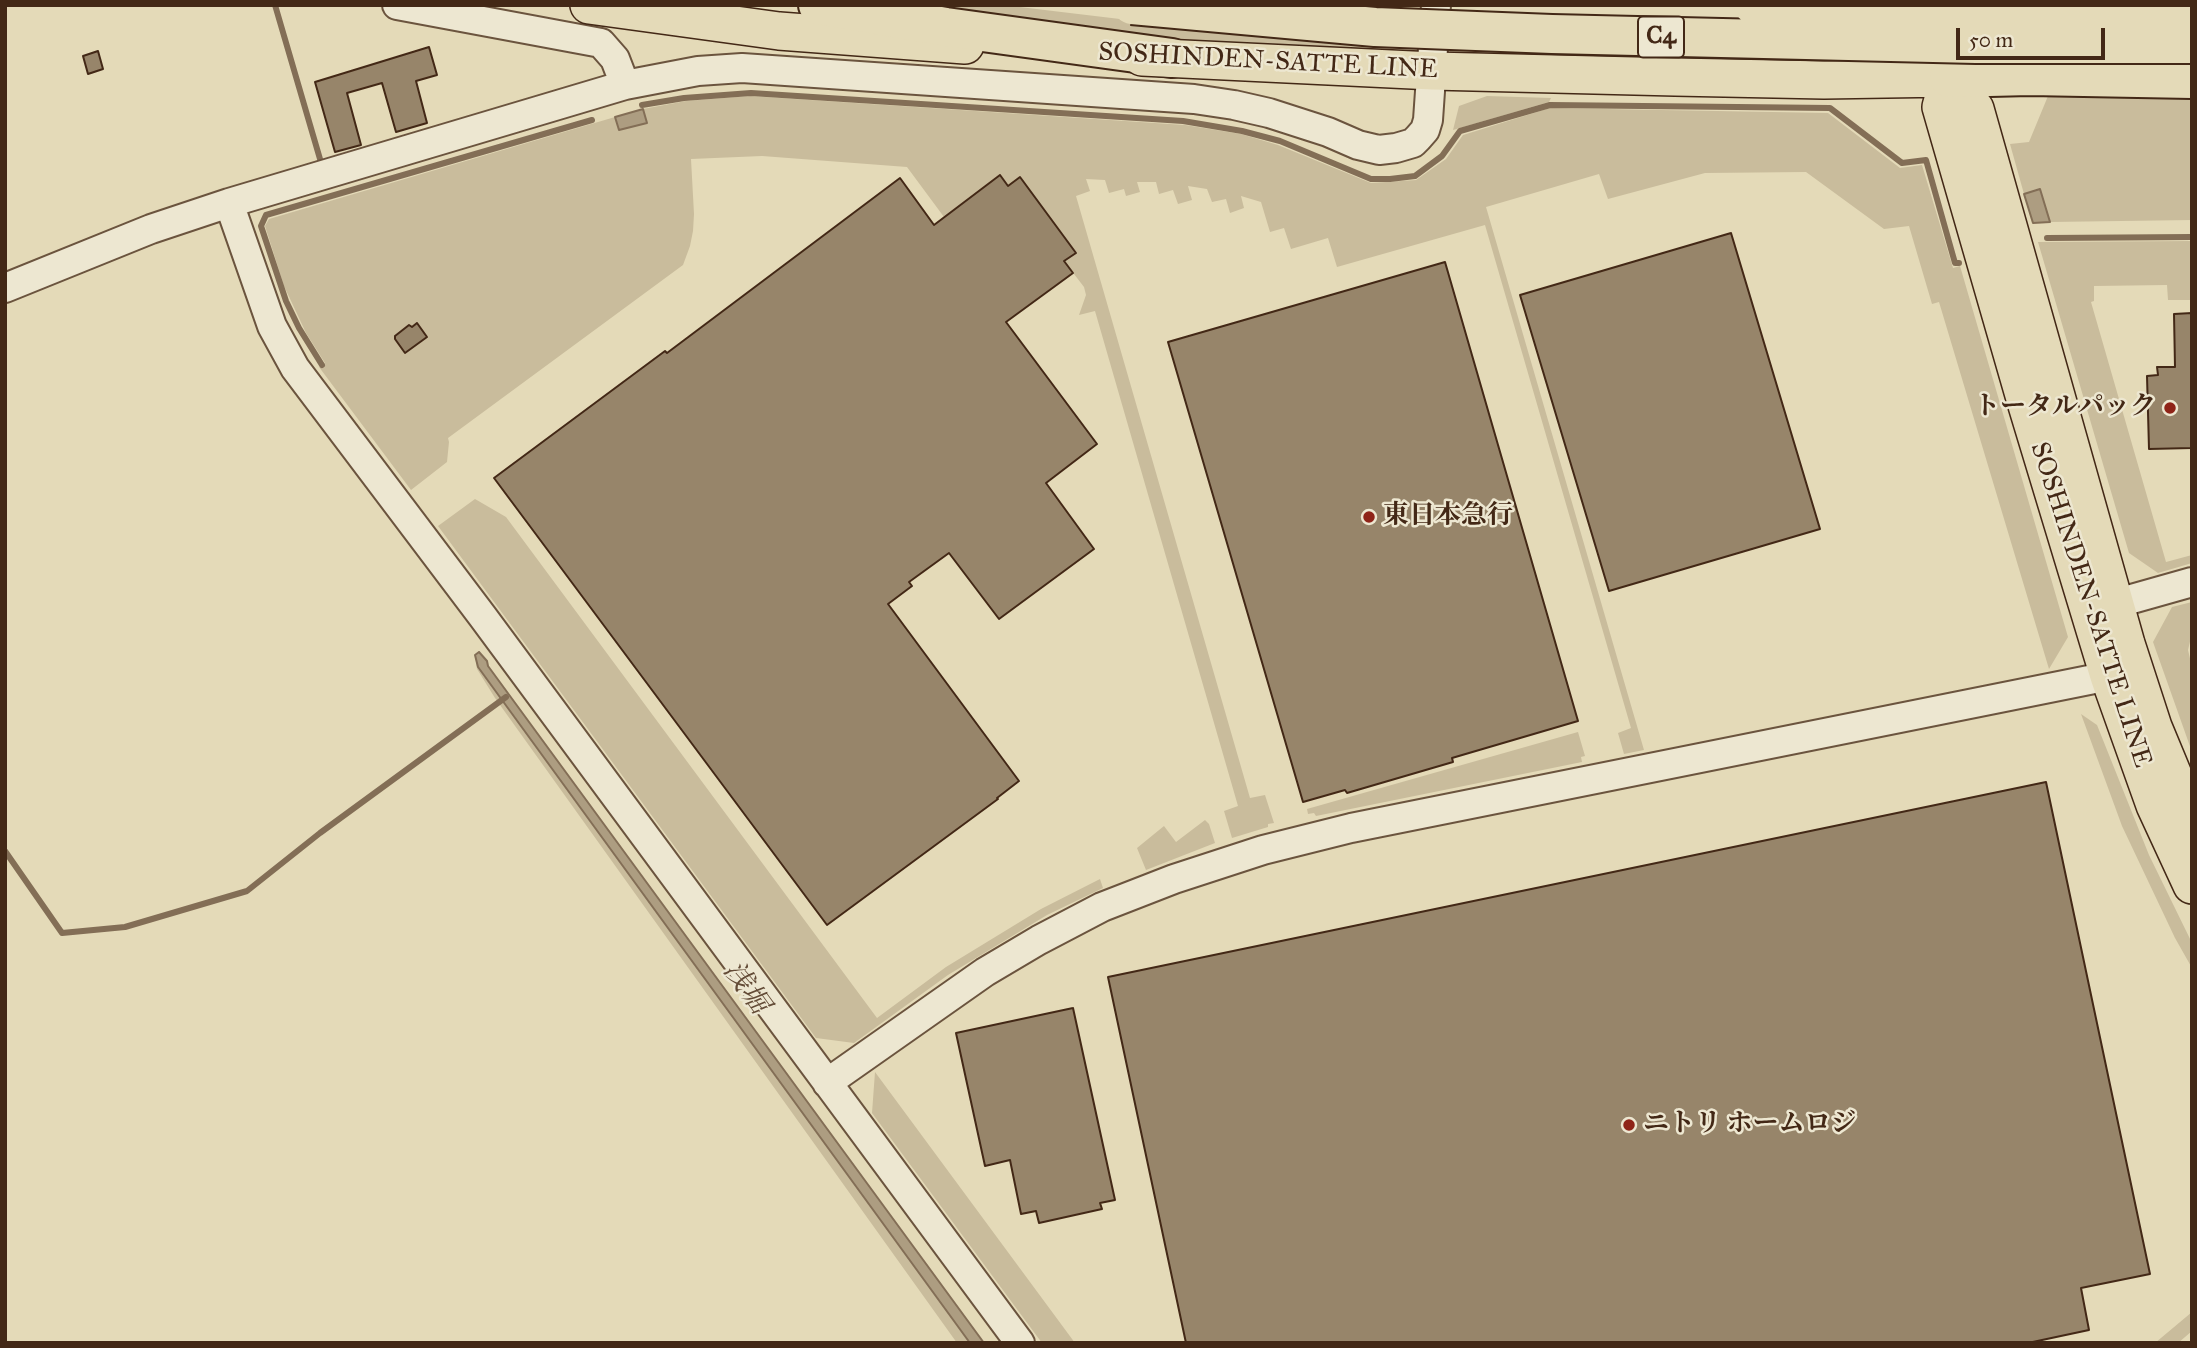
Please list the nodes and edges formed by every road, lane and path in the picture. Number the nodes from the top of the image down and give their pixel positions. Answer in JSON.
{"nodes":[{"id":1,"x":397,"y":5,"type":"edge"},
{"id":2,"x":589,"y":5,"type":"edge"},
{"id":3,"x":818,"y":5,"type":"edge"},
{"id":4,"x":1132,"y":5,"type":"edge"},
{"id":5,"x":1436,"y":5,"type":"edge"},
{"id":6,"x":1753,"y":5,"type":"edge"},
{"id":7,"x":1783,"y":5,"type":"edge"},
{"id":8,"x":1928,"y":5,"type":"edge"},
{"id":9,"x":2192,"y":11,"type":"edge"},
{"id":10,"x":2192,"y":44,"type":"edge"},
{"id":11,"x":1172,"y":58,"type":"junction"},
{"id":12,"x":1433,"y":71,"type":"junction"},
{"id":13,"x":1949,"y":78,"type":"junction"},
{"id":14,"x":1742,"y":79,"type":"junction"},
{"id":15,"x":2192,"y":79,"type":"edge"},
{"id":16,"x":625,"y":85,"type":"junction"},
{"id":17,"x":229,"y":203,"type":"junction"},
{"id":18,"x":5,"y":288,"type":"edge"},
{"id":19,"x":2192,"y":582,"type":"edge"},
{"id":20,"x":2114,"y":604,"type":"junction"},
{"id":21,"x":2109,"y":676,"type":"junction"},
{"id":22,"x":2192,"y":821,"type":"edge"},
{"id":23,"x":2192,"y":885,"type":"edge"},
{"id":24,"x":827,"y":1083,"type":"junction"},
{"id":25,"x":1020,"y":1343,"type":"edge"}],
"edges":[{"from":1,"to":16,"type":"street"},
{"from":2,"to":11,"type":"main road","name":"SOSHINDEN-SATTE LINE"},
{"from":3,"to":11,"type":"highway"},
{"from":4,"to":10,"type":"highway","number":"C4","bridge":true},
{"from":5,"to":12,"type":"street"},
{"from":6,"to":9,"type":"highway","bridge":true},
{"from":7,"to":14,"type":"main road"},
{"from":8,"to":13,"type":"main road","name":"SOSHINDEN-SATTE LINE"},
{"from":11,"to":12,"type":"main road","name":"SOSHINDEN-SATTE LINE"},
{"from":12,"to":14,"type":"main road","name":"SOSHINDEN-SATTE LINE"},
{"from":12,"to":16,"type":"street"},
{"from":13,"to":14,"type":"main road","name":"SOSHINDEN-SATTE LINE"},
{"from":13,"to":15,"type":"highway"},
{"from":13,"to":20,"type":"main road","name":"SOSHINDEN-SATTE LINE"},
{"from":13,"to":21,"type":"main road","name":"SOSHINDEN-SATTE LINE"},
{"from":16,"to":17,"type":"street"},
{"from":17,"to":18,"type":"street"},
{"from":17,"to":24,"type":"street"},
{"from":19,"to":20,"type":"street"},
{"from":20,"to":22,"type":"main road","name":"SOSHINDEN-SATTE LINE"},
{"from":21,"to":23,"type":"main road","name":"SOSHINDEN-SATTE LINE"},
{"from":21,"to":24,"type":"street"},
{"from":24,"to":25,"type":"street"}]}
